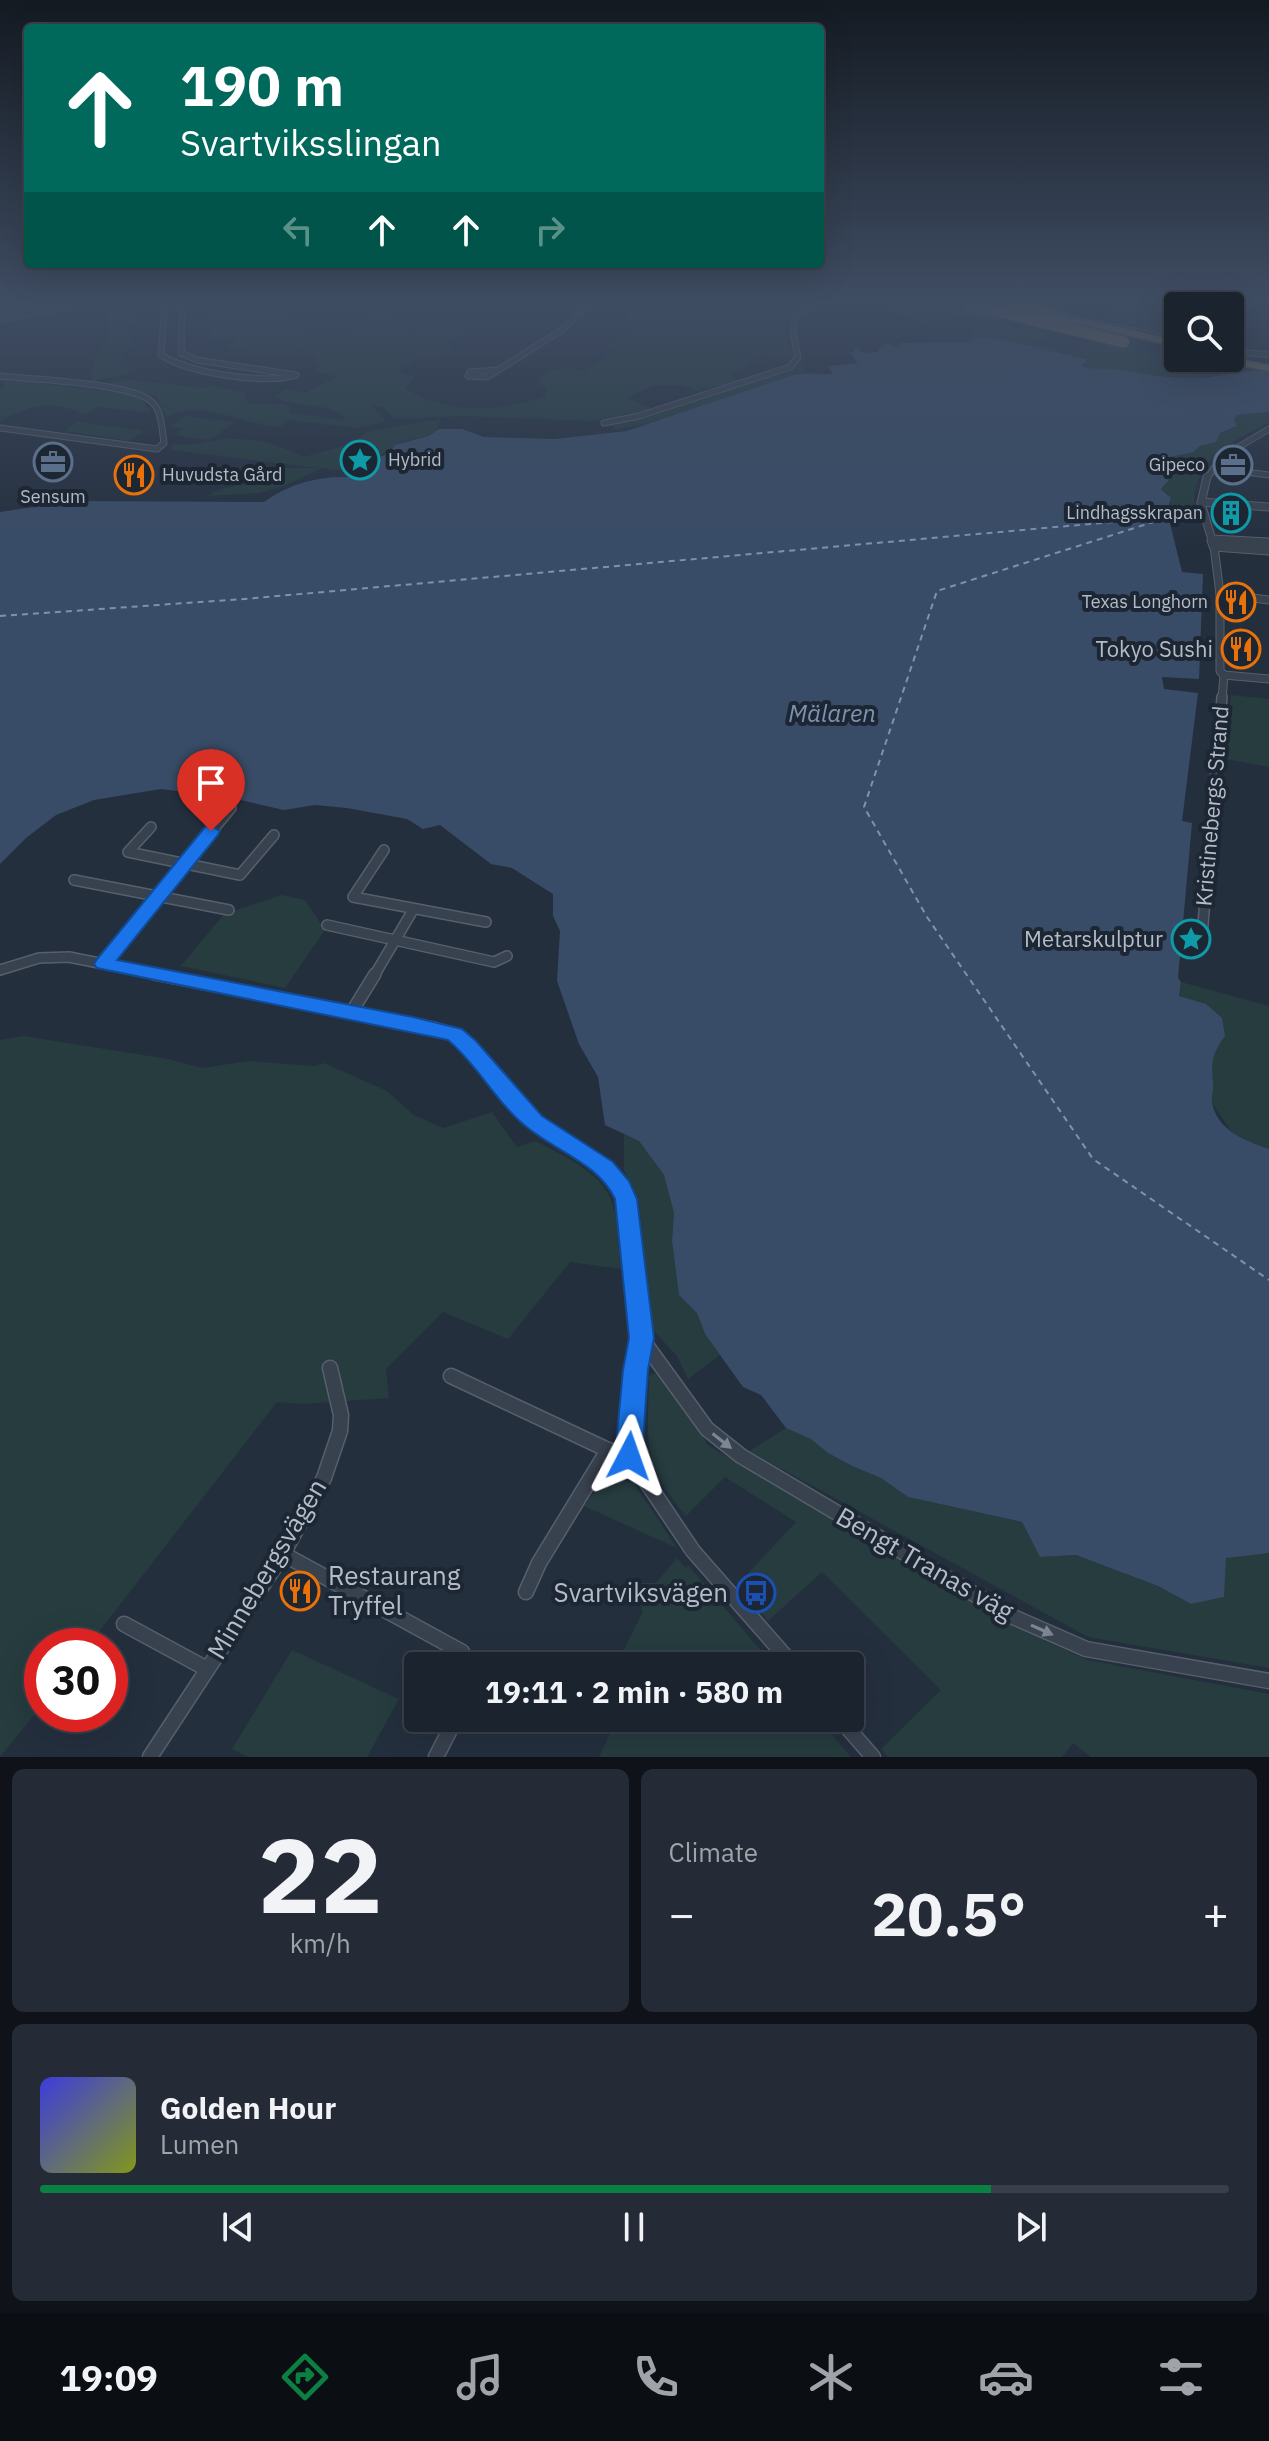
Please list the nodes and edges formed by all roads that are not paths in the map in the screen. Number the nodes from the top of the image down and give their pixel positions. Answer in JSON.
{"nodes":[{"id":1,"x":67,"y":384,"type":"edge"},
{"id":2,"x":738,"y":384,"type":"edge"},
{"id":3,"x":604,"y":423,"type":"dead end"},
{"id":4,"x":0,"y":428,"type":"edge"},
{"id":5,"x":1269,"y":429,"type":"edge"},
{"id":6,"x":1214,"y":468,"type":"junction"},
{"id":7,"x":1269,"y":475,"type":"edge"},
{"id":8,"x":1201,"y":502,"type":"junction"},
{"id":9,"x":1269,"y":507,"type":"edge"},
{"id":10,"x":1213,"y":543,"type":"junction"},
{"id":11,"x":1269,"y":543,"type":"edge"},
{"id":12,"x":1269,"y":550,"type":"edge"},
{"id":13,"x":1220,"y":594,"type":"junction"},
{"id":14,"x":1269,"y":600,"type":"edge"},
{"id":15,"x":1224,"y":675,"type":"junction"},
{"id":16,"x":1269,"y":679,"type":"edge"},
{"id":17,"x":231,"y":808,"type":"dead end"},
{"id":18,"x":151,"y":827,"type":"dead end"},
{"id":19,"x":274,"y":835,"type":"dead end"},
{"id":20,"x":384,"y":850,"type":"dead end"},
{"id":21,"x":186,"y":864,"type":"junction"},
{"id":22,"x":74,"y":880,"type":"dead end"},
{"id":23,"x":161,"y":895,"type":"junction"},
{"id":24,"x":229,"y":910,"type":"dead end"},
{"id":25,"x":413,"y":910,"type":"junction"},
{"id":26,"x":486,"y":922,"type":"dead end"},
{"id":27,"x":327,"y":925,"type":"dead end"},
{"id":28,"x":1202,"y":936,"type":"dead end"},
{"id":29,"x":396,"y":938,"type":"junction"},
{"id":30,"x":507,"y":956,"type":"dead end"},
{"id":31,"x":103,"y":964,"type":"junction"},
{"id":32,"x":0,"y":970,"type":"edge"},
{"id":33,"x":351,"y":1013,"type":"junction"},
{"id":34,"x":641,"y":1338,"type":"junction"},
{"id":35,"x":330,"y":1368,"type":"dead end"},
{"id":36,"x":451,"y":1376,"type":"dead end"},
{"id":37,"x":608,"y":1450,"type":"junction"},
{"id":38,"x":629,"y":1456,"type":"junction"},
{"id":39,"x":283,"y":1554,"type":"junction"},
{"id":40,"x":526,"y":1592,"type":"dead end"},
{"id":41,"x":124,"y":1624,"type":"dead end"},
{"id":42,"x":462,"y":1652,"type":"edge"},
{"id":43,"x":782,"y":1652,"type":"edge"},
{"id":44,"x":207,"y":1669,"type":"junction"},
{"id":45,"x":1269,"y":1681,"type":"edge"},
{"id":46,"x":449,"y":1732,"type":"edge"},
{"id":47,"x":851,"y":1732,"type":"edge"},
{"id":48,"x":150,"y":1757,"type":"edge"},
{"id":49,"x":436,"y":1757,"type":"edge"},
{"id":50,"x":873,"y":1757,"type":"edge"}],
"edges":[{"from":1,"to":4,"type":"street"},
{"from":2,"to":3,"type":"street"},
{"from":5,"to":6,"type":"street"},
{"from":6,"to":7,"type":"street"},
{"from":6,"to":8,"type":"street"},
{"from":8,"to":9,"type":"street"},
{"from":8,"to":10,"type":"street","name":"Kristinebergs Strand"},
{"from":10,"to":11,"type":"street"},
{"from":10,"to":12,"type":"street"},
{"from":10,"to":13,"type":"street","name":"Kristinebergs Strand"},
{"from":13,"to":14,"type":"street"},
{"from":13,"to":15,"type":"street","name":"Kristinebergs Strand"},
{"from":15,"to":16,"type":"street"},
{"from":15,"to":28,"type":"street","name":"Kristinebergs Strand"},
{"from":17,"to":21,"type":"street"},
{"from":18,"to":21,"type":"street"},
{"from":19,"to":21,"type":"street"},
{"from":20,"to":25,"type":"street"},
{"from":21,"to":23,"type":"street"},
{"from":22,"to":23,"type":"street"},
{"from":23,"to":24,"type":"street"},
{"from":23,"to":31,"type":"street"},
{"from":25,"to":26,"type":"street"},
{"from":25,"to":29,"type":"street"},
{"from":27,"to":29,"type":"street"},
{"from":29,"to":30,"type":"street"},
{"from":29,"to":33,"type":"street"},
{"from":31,"to":32,"type":"street"},
{"from":31,"to":33,"type":"street"},
{"from":33,"to":34,"type":"street"},
{"from":34,"to":38,"type":"street"},
{"from":34,"to":45,"type":"street","name":"Bengt Tranas väg","one_way":true},
{"from":35,"to":39,"type":"street","name":"Minnebergsvägen"},
{"from":36,"to":37,"type":"street"},
{"from":37,"to":38,"type":"street"},
{"from":37,"to":40,"type":"street"},
{"from":38,"to":43,"type":"street"},
{"from":39,"to":42,"type":"street"},
{"from":39,"to":44,"type":"street","name":"Minnebergsvägen"},
{"from":41,"to":44,"type":"street"},
{"from":44,"to":48,"type":"street","name":"Minnebergsvägen"},
{"from":46,"to":49,"type":"street"},
{"from":47,"to":50,"type":"street"}]}
